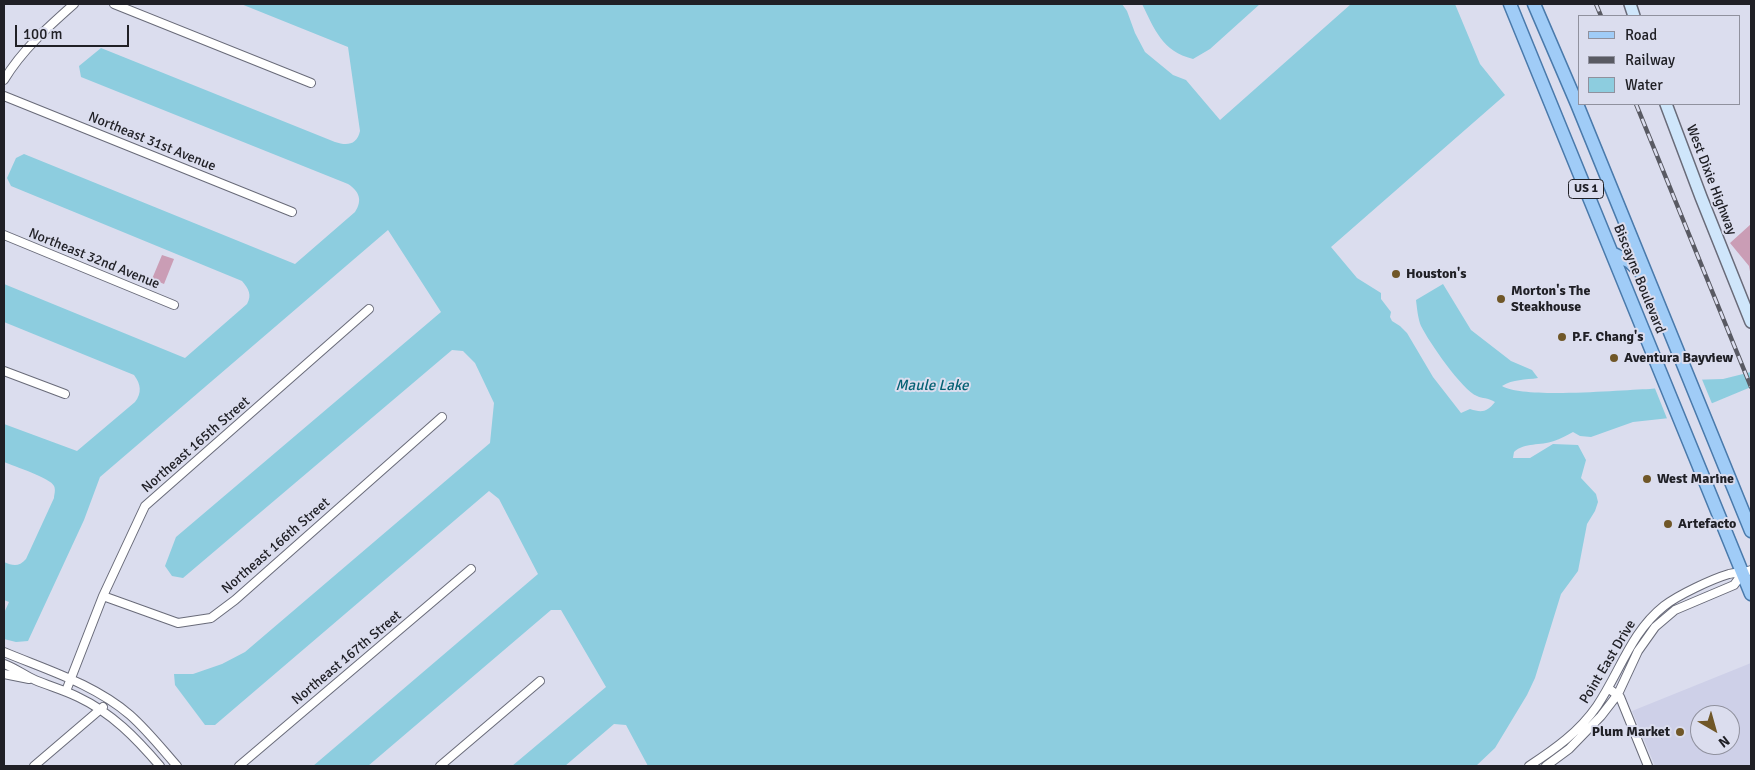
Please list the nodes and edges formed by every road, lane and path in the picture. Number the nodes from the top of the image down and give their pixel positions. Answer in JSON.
{"nodes":[{"id":1,"x":74,"y":4,"type":"edge"},
{"id":2,"x":114,"y":4,"type":"edge"},
{"id":3,"x":1510,"y":4,"type":"edge"},
{"id":4,"x":1534,"y":4,"type":"edge"},
{"id":5,"x":4,"y":80,"type":"edge"},
{"id":6,"x":311,"y":83,"type":"dead end"},
{"id":7,"x":4,"y":96,"type":"edge"},
{"id":8,"x":1666,"y":105,"type":"edge"},
{"id":9,"x":292,"y":212,"type":"dead end"},
{"id":10,"x":4,"y":236,"type":"edge"},
{"id":11,"x":1612,"y":253,"type":"junction"},
{"id":12,"x":1650,"y":284,"type":"junction"},
{"id":13,"x":174,"y":305,"type":"dead end"},
{"id":14,"x":369,"y":309,"type":"dead end"},
{"id":15,"x":1751,"y":322,"type":"edge"},
{"id":16,"x":4,"y":371,"type":"edge"},
{"id":17,"x":65,"y":394,"type":"dead end"},
{"id":18,"x":442,"y":417,"type":"dead end"},
{"id":19,"x":1751,"y":531,"type":"edge"},
{"id":20,"x":471,"y":569,"type":"dead end"},
{"id":21,"x":1747,"y":572,"type":"edge"},
{"id":22,"x":1751,"y":594,"type":"edge"},
{"id":23,"x":103,"y":596,"type":"junction"},
{"id":24,"x":4,"y":652,"type":"edge"},
{"id":25,"x":4,"y":664,"type":"edge"},
{"id":26,"x":4,"y":674,"type":"edge"},
{"id":27,"x":34,"y":679,"type":"junction"},
{"id":28,"x":71,"y":679,"type":"junction"},
{"id":29,"x":540,"y":681,"type":"dead end"},
{"id":30,"x":1608,"y":688,"type":"junction"},
{"id":31,"x":66,"y":692,"type":"junction"},
{"id":32,"x":1618,"y":694,"type":"junction"},
{"id":33,"x":109,"y":700,"type":"junction"},
{"id":34,"x":102,"y":710,"type":"junction"},
{"id":35,"x":34,"y":766,"type":"edge"},
{"id":36,"x":160,"y":766,"type":"edge"},
{"id":37,"x":177,"y":766,"type":"edge"},
{"id":38,"x":239,"y":766,"type":"edge"},
{"id":39,"x":440,"y":766,"type":"edge"},
{"id":40,"x":1529,"y":766,"type":"edge"},
{"id":41,"x":1546,"y":766,"type":"edge"},
{"id":42,"x":1648,"y":766,"type":"edge"}],
"edges":[{"from":1,"to":5,"type":"street"},
{"from":2,"to":6,"type":"street"},
{"from":3,"to":11,"type":"main road","name":"Biscayne Boulevard","number":"US 1"},
{"from":4,"to":12,"type":"main road","name":"Biscayne Boulevard","number":"US 1"},
{"from":7,"to":9,"type":"street","name":"Northeast 31st Avenue"},
{"from":8,"to":15,"type":"street","name":"West Dixie Highway"},
{"from":10,"to":13,"type":"street","name":"Northeast 32nd Avenue"},
{"from":11,"to":12,"type":"main road"},
{"from":11,"to":21,"type":"main road","name":"Biscayne Boulevard","number":"US 1"},
{"from":12,"to":19,"type":"main road","name":"Biscayne Boulevard","number":"US 1"},
{"from":14,"to":23,"type":"street","name":"Northeast 165th Street"},
{"from":16,"to":17,"type":"street"},
{"from":18,"to":23,"type":"street","name":"Northeast 166th Street"},
{"from":20,"to":38,"type":"street","name":"Northeast 167th Street"},
{"from":21,"to":22,"type":"main road","name":"Biscayne Boulevard","number":"US 1"},
{"from":21,"to":30,"type":"street","name":"Point East Drive"},
{"from":21,"to":32,"type":"street","name":"Point East Drive"},
{"from":23,"to":28,"type":"street","name":"Northeast 165th Street"},
{"from":24,"to":28,"type":"street"},
{"from":25,"to":27,"type":"street"},
{"from":26,"to":27,"type":"street"},
{"from":27,"to":31,"type":"street"},
{"from":28,"to":31,"type":"street","name":"Northeast 165th Street"},
{"from":28,"to":33,"type":"street"},
{"from":29,"to":39,"type":"street"},
{"from":30,"to":32,"type":"street"},
{"from":30,"to":40,"type":"street","name":"Point East Drive"},
{"from":31,"to":34,"type":"street"},
{"from":32,"to":41,"type":"street","name":"Point East Drive"},
{"from":32,"to":42,"type":"street"},
{"from":33,"to":34,"type":"street"},
{"from":33,"to":37,"type":"street"},
{"from":34,"to":35,"type":"street"},
{"from":34,"to":36,"type":"street"}]}
